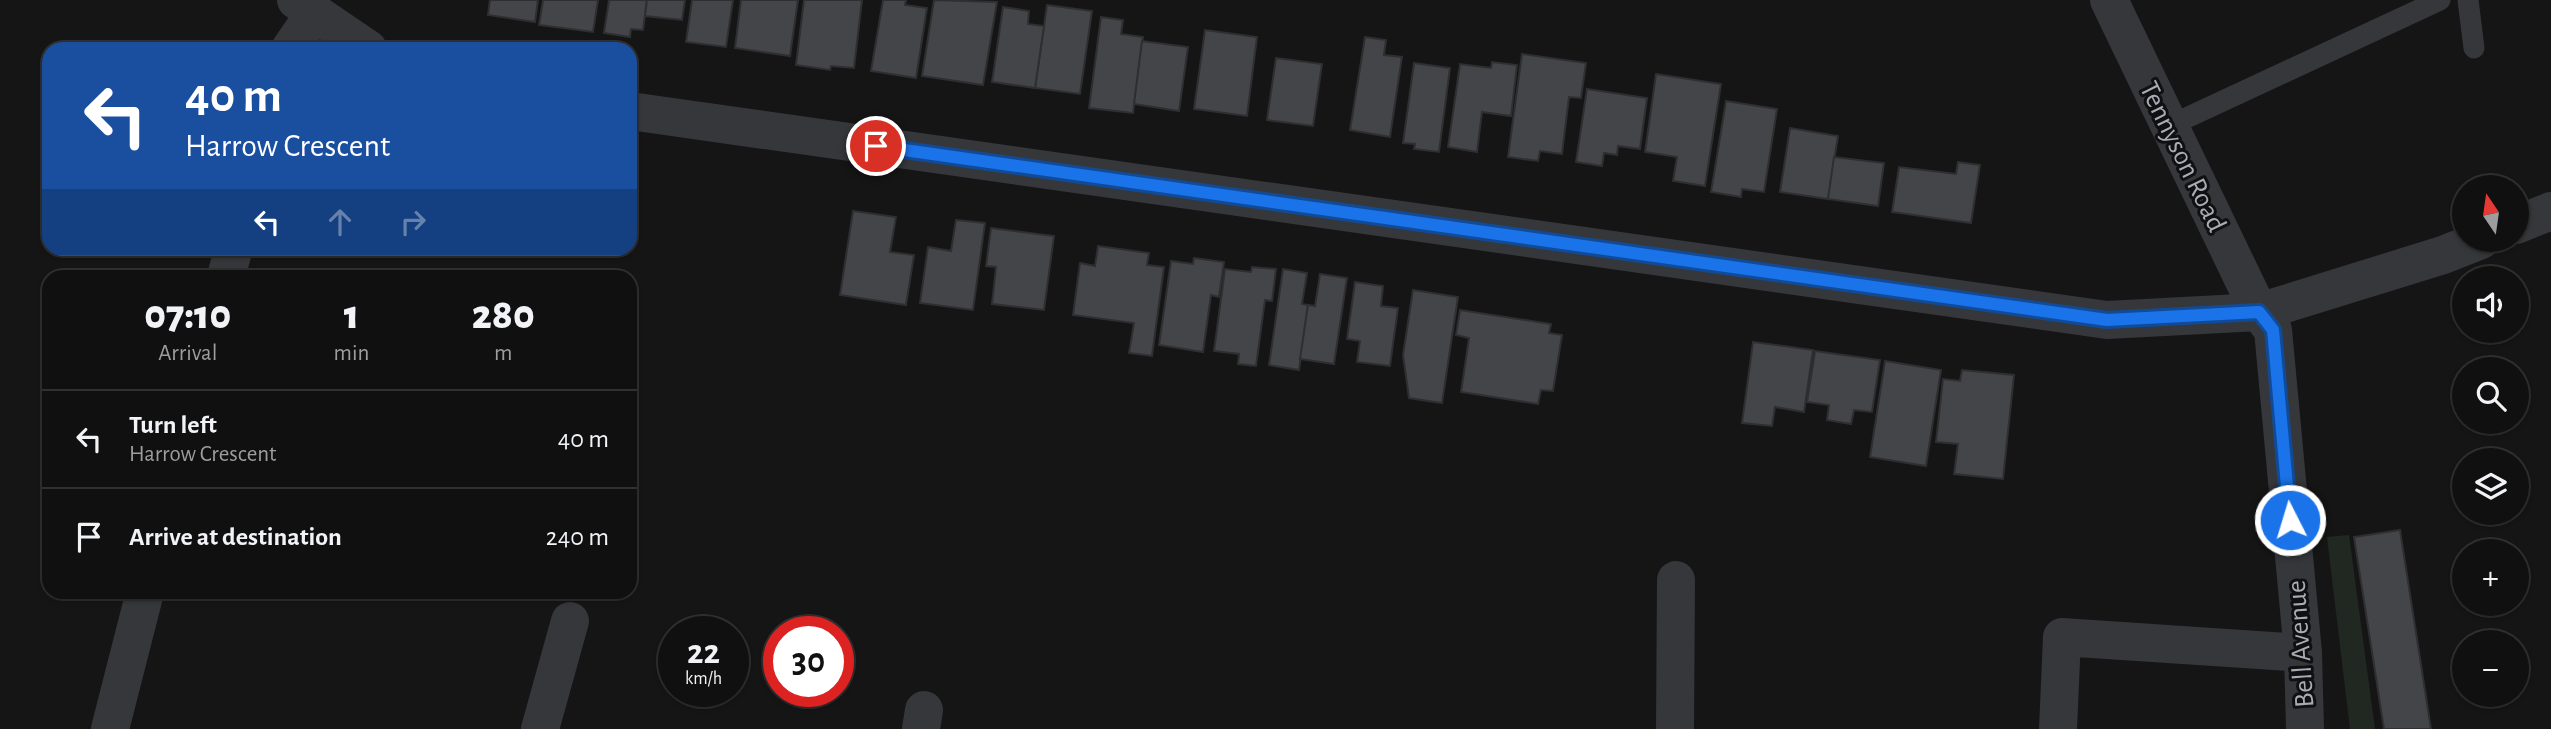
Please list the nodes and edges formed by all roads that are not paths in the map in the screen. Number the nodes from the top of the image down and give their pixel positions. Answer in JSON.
{"nodes":[{"id":1,"x":2109,"y":0,"type":"edge"},
{"id":2,"x":2440,"y":0,"type":"edge"},
{"id":3,"x":2468,"y":0,"type":"edge"},
{"id":4,"x":305,"y":7,"type":"edge"},
{"id":5,"x":292,"y":42,"type":"edge"},
{"id":6,"x":358,"y":42,"type":"edge"},
{"id":7,"x":2474,"y":48,"type":"dead end"},
{"id":8,"x":637,"y":112,"type":"edge"},
{"id":9,"x":2169,"y":126,"type":"junction"},
{"id":10,"x":2551,"y":211,"type":"edge"},
{"id":11,"x":2529,"y":220,"type":"edge"},
{"id":12,"x":2452,"y":252,"type":"edge"},
{"id":13,"x":2259,"y":312,"type":"junction"},
{"id":14,"x":1676,"y":580,"type":"dead end"},
{"id":15,"x":143,"y":599,"type":"edge"},
{"id":16,"x":570,"y":621,"type":"dead end"},
{"id":17,"x":2303,"y":653,"type":"junction"},
{"id":18,"x":110,"y":729,"type":"edge"},
{"id":19,"x":540,"y":729,"type":"edge"},
{"id":20,"x":1675,"y":729,"type":"edge"},
{"id":21,"x":2057,"y":729,"type":"edge"},
{"id":22,"x":2305,"y":729,"type":"edge"}],
"edges":[{"from":1,"to":9,"type":"street","name":"Tennyson Road"},
{"from":2,"to":9,"type":"lane"},
{"from":3,"to":7,"type":"lane"},
{"from":4,"to":5,"type":"street"},
{"from":4,"to":6,"type":"street"},
{"from":8,"to":13,"type":"street"},
{"from":9,"to":13,"type":"street","name":"Tennyson Road"},
{"from":10,"to":11,"type":"street"},
{"from":12,"to":13,"type":"street"},
{"from":13,"to":17,"type":"street","name":"Bell Avenue"},
{"from":14,"to":20,"type":"street"},
{"from":15,"to":18,"type":"street"},
{"from":16,"to":19,"type":"street"},
{"from":17,"to":21,"type":"street"},
{"from":17,"to":22,"type":"street","name":"Bell Avenue"}]}
